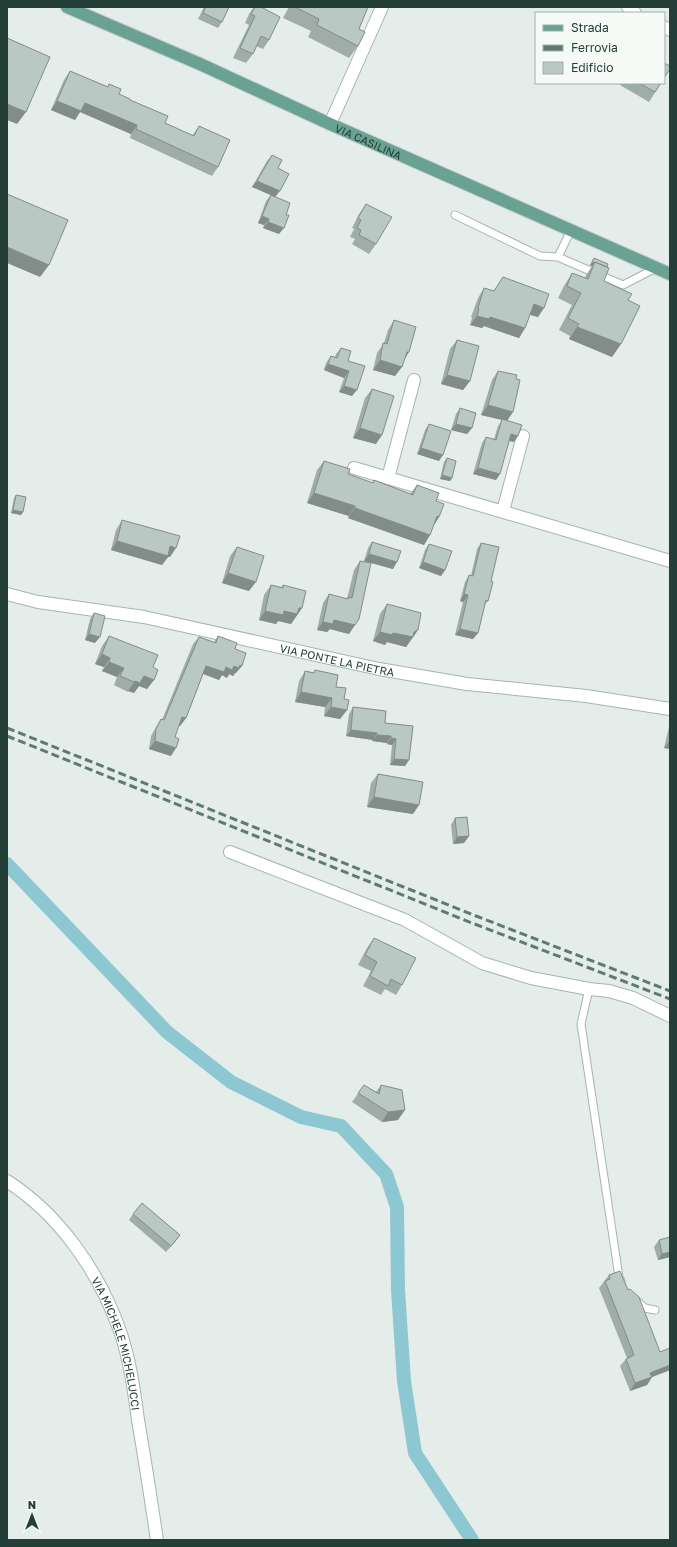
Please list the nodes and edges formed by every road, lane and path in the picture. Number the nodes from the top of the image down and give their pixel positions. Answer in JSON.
{"nodes":[{"id":1,"x":67,"y":7,"type":"edge"},
{"id":2,"x":382,"y":7,"type":"edge"},
{"id":3,"x":330,"y":124,"type":"junction"},
{"id":4,"x":454,"y":215,"type":"dead end"},
{"id":5,"x":571,"y":230,"type":"junction"},
{"id":6,"x":558,"y":256,"type":"junction"},
{"id":7,"x":656,"y":268,"type":"junction"},
{"id":8,"x":670,"y":274,"type":"edge"},
{"id":9,"x":414,"y":380,"type":"dead end"},
{"id":10,"x":524,"y":436,"type":"dead end"},
{"id":11,"x":354,"y":468,"type":"dead end"},
{"id":12,"x":388,"y":478,"type":"junction"},
{"id":13,"x":503,"y":511,"type":"junction"},
{"id":14,"x":670,"y":561,"type":"edge"},
{"id":15,"x":7,"y":594,"type":"edge"},
{"id":16,"x":670,"y":709,"type":"edge"},
{"id":17,"x":230,"y":852,"type":"dead end"},
{"id":18,"x":590,"y":989,"type":"junction"},
{"id":19,"x":670,"y":1016,"type":"edge"},
{"id":20,"x":7,"y":1181,"type":"edge"},
{"id":21,"x":655,"y":1310,"type":"dead end"},
{"id":22,"x":157,"y":1540,"type":"edge"}],
"edges":[{"from":1,"to":3,"type":"main road","name":"VIA CASILINA"},
{"from":2,"to":3,"type":"street"},
{"from":3,"to":5,"type":"main road","name":"VIA CASILINA"},
{"from":4,"to":6,"type":"lane"},
{"from":5,"to":6,"type":"lane"},
{"from":5,"to":7,"type":"main road","name":"VIA CASILINA"},
{"from":6,"to":7,"type":"lane"},
{"from":7,"to":8,"type":"main road","name":"VIA CASILINA"},
{"from":9,"to":12,"type":"street"},
{"from":10,"to":13,"type":"street"},
{"from":11,"to":12,"type":"street"},
{"from":12,"to":13,"type":"street"},
{"from":13,"to":14,"type":"street"},
{"from":15,"to":16,"type":"street","name":"VIA PONTE LA PIETRA"},
{"from":17,"to":18,"type":"street"},
{"from":18,"to":19,"type":"street"},
{"from":18,"to":21,"type":"lane"},
{"from":20,"to":22,"type":"street","name":"VIA MICHELE MICHELUCCI"}]}
